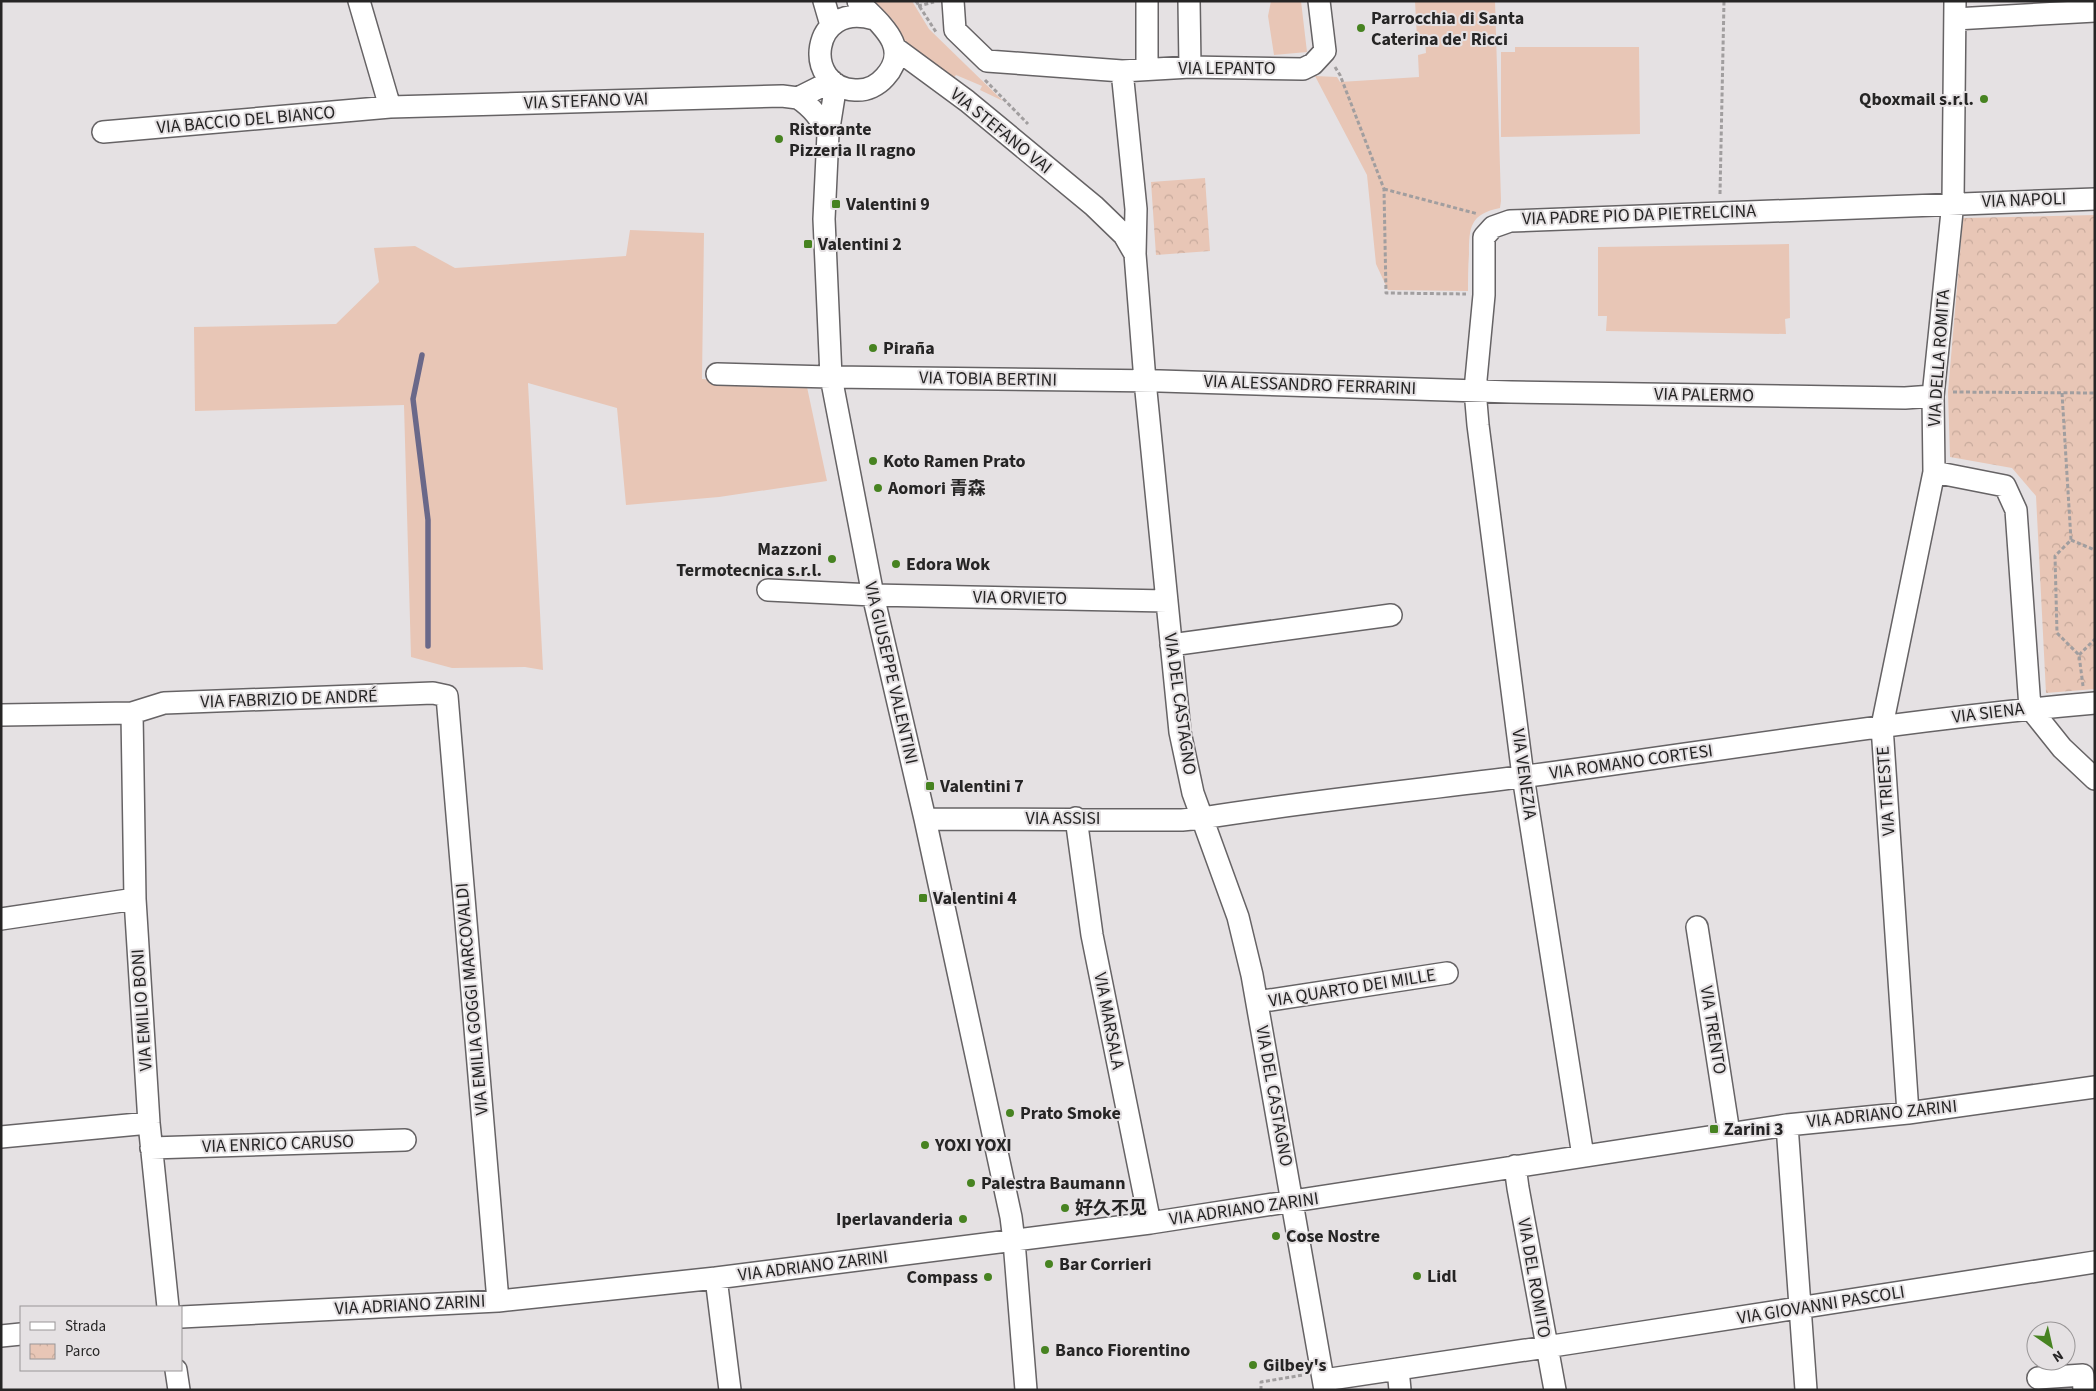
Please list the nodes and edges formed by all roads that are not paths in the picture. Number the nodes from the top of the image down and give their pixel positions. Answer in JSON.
{"nodes":[{"id":1,"x":359,"y":1,"type":"edge"},
{"id":2,"x":824,"y":1,"type":"edge"},
{"id":3,"x":858,"y":1,"type":"edge"},
{"id":4,"x":953,"y":1,"type":"edge"},
{"id":5,"x":1147,"y":1,"type":"edge"},
{"id":6,"x":1189,"y":1,"type":"edge"},
{"id":7,"x":1319,"y":1,"type":"edge"},
{"id":8,"x":1955,"y":10,"type":"edge"},
{"id":9,"x":2095,"y":11,"type":"edge"},
{"id":10,"x":874,"y":19,"type":"junction"},
{"id":11,"x":831,"y":26,"type":"junction"},
{"id":12,"x":895,"y":48,"type":"junction"},
{"id":13,"x":820,"y":62,"type":"junction"},
{"id":14,"x":1190,"y":67,"type":"junction"},
{"id":15,"x":1147,"y":69,"type":"junction"},
{"id":16,"x":1122,"y":71,"type":"junction"},
{"id":17,"x":841,"y":85,"type":"junction"},
{"id":18,"x":790,"y":97,"type":"junction"},
{"id":19,"x":390,"y":107,"type":"junction"},
{"id":20,"x":829,"y":131,"type":"junction"},
{"id":21,"x":103,"y":132,"type":"dead end"},
{"id":22,"x":1134,"y":187,"type":"junction"},
{"id":23,"x":2095,"y":198,"type":"edge"},
{"id":24,"x":1952,"y":202,"type":"junction"},
{"id":25,"x":1106,"y":216,"type":"junction"},
{"id":26,"x":1135,"y":254,"type":"junction"},
{"id":27,"x":717,"y":374,"type":"dead end"},
{"id":28,"x":832,"y":377,"type":"junction"},
{"id":29,"x":1146,"y":381,"type":"junction"},
{"id":30,"x":1475,"y":390,"type":"junction"},
{"id":31,"x":1933,"y":396,"type":"junction"},
{"id":32,"x":1934,"y":472,"type":"junction"},
{"id":33,"x":768,"y":590,"type":"dead end"},
{"id":34,"x":874,"y":595,"type":"junction"},
{"id":35,"x":1166,"y":601,"type":"junction"},
{"id":36,"x":1391,"y":615,"type":"dead end"},
{"id":37,"x":1171,"y":645,"type":"junction"},
{"id":38,"x":447,"y":696,"type":"joint"},
{"id":39,"x":2090,"y":703,"type":"edge"},
{"id":40,"x":2030,"y":708,"type":"junction"},
{"id":41,"x":132,"y":712,"type":"junction"},
{"id":42,"x":1,"y":715,"type":"edge"},
{"id":43,"x":1882,"y":726,"type":"junction"},
{"id":44,"x":1523,"y":776,"type":"junction"},
{"id":45,"x":2095,"y":779,"type":"edge"},
{"id":46,"x":1076,"y":818,"type":"junction"},
{"id":47,"x":1202,"y":818,"type":"junction"},
{"id":48,"x":925,"y":819,"type":"junction"},
{"id":49,"x":135,"y":899,"type":"junction"},
{"id":50,"x":1,"y":919,"type":"edge"},
{"id":51,"x":1697,"y":927,"type":"dead end"},
{"id":52,"x":1447,"y":974,"type":"dead end"},
{"id":53,"x":1257,"y":1002,"type":"junction"},
{"id":54,"x":2095,"y":1087,"type":"edge"},
{"id":55,"x":1908,"y":1113,"type":"junction"},
{"id":56,"x":149,"y":1123,"type":"junction"},
{"id":57,"x":1787,"y":1125,"type":"junction"},
{"id":58,"x":1729,"y":1133,"type":"junction"},
{"id":59,"x":1,"y":1137,"type":"edge"},
{"id":60,"x":405,"y":1140,"type":"dead end"},
{"id":61,"x":151,"y":1148,"type":"junction"},
{"id":62,"x":1583,"y":1156,"type":"junction"},
{"id":63,"x":1515,"y":1166,"type":"junction"},
{"id":64,"x":1294,"y":1202,"type":"junction"},
{"id":65,"x":1150,"y":1223,"type":"junction"},
{"id":66,"x":1014,"y":1241,"type":"junction"},
{"id":67,"x":2095,"y":1262,"type":"edge"},
{"id":68,"x":716,"y":1278,"type":"junction"},
{"id":69,"x":498,"y":1301,"type":"junction"},
{"id":70,"x":168,"y":1306,"type":"edge"},
{"id":71,"x":1799,"y":1308,"type":"junction"},
{"id":72,"x":182,"y":1317,"type":"edge"},
{"id":73,"x":20,"y":1334,"type":"edge"},
{"id":74,"x":1,"y":1336,"type":"edge"},
{"id":75,"x":1546,"y":1348,"type":"junction"},
{"id":76,"x":1398,"y":1369,"type":"junction"},
{"id":77,"x":176,"y":1371,"type":"edge"},
{"id":78,"x":2038,"y":1378,"type":"dead end"},
{"id":79,"x":1324,"y":1385,"type":"edge"},
{"id":80,"x":179,"y":1390,"type":"edge"},
{"id":81,"x":730,"y":1390,"type":"edge"},
{"id":82,"x":1026,"y":1390,"type":"edge"},
{"id":83,"x":1400,"y":1390,"type":"edge"},
{"id":84,"x":1556,"y":1390,"type":"edge"},
{"id":85,"x":1806,"y":1390,"type":"edge"},
{"id":86,"x":2084,"y":1390,"type":"edge"}],
"edges":[{"from":1,"to":19,"type":"street"},
{"from":2,"to":11,"type":"street"},
{"from":3,"to":10,"type":"street"},
{"from":4,"to":16,"type":"street","name":"VIA LEPANTO"},
{"from":5,"to":15,"type":"street"},
{"from":6,"to":14,"type":"street"},
{"from":7,"to":14,"type":"street","name":"VIA LEPANTO"},
{"from":8,"to":9,"type":"street"},
{"from":8,"to":24,"type":"street","name":"VIA DELLA ROMITA"},
{"from":10,"to":11,"type":"street"},
{"from":10,"to":12,"type":"street"},
{"from":11,"to":13,"type":"street"},
{"from":12,"to":17,"type":"street"},
{"from":12,"to":25,"type":"street","name":"VIA STEFANO VAI"},
{"from":13,"to":17,"type":"street"},
{"from":13,"to":18,"type":"street"},
{"from":14,"to":15,"type":"street","name":"VIA LEPANTO"},
{"from":15,"to":16,"type":"street","name":"VIA LEPANTO"},
{"from":16,"to":22,"type":"street","name":"VIA DEL CASTAGNO"},
{"from":17,"to":18,"type":"street","name":"VIA STEFANO VAI"},
{"from":17,"to":20,"type":"street","name":"VIA GIUSEPPE VALENTINI"},
{"from":18,"to":19,"type":"street","name":"VIA STEFANO VAI"},
{"from":18,"to":20,"type":"street"},
{"from":19,"to":21,"type":"street","name":"VIA BACCIO DEL BIANCO"},
{"from":20,"to":28,"type":"street","name":"VIA GIUSEPPE VALENTINI"},
{"from":22,"to":25,"type":"street"},
{"from":22,"to":26,"type":"street","name":"VIA DEL CASTAGNO"},
{"from":23,"to":24,"type":"street","name":"VIA NAPOLI"},
{"from":24,"to":30,"type":"street","name":"VIA PADRE PIO DA PIETRELCINA"},
{"from":24,"to":31,"type":"street","name":"VIA DELLA ROMITA"},
{"from":25,"to":26,"type":"street","name":"VIA DEL CASTAGNO"},
{"from":26,"to":29,"type":"street","name":"VIA DEL CASTAGNO"},
{"from":27,"to":28,"type":"street","name":"VIA TOBIA BERTINI"},
{"from":28,"to":29,"type":"street","name":"VIA TOBIA BERTINI"},
{"from":28,"to":34,"type":"street","name":"VIA GIUSEPPE VALENTINI"},
{"from":29,"to":30,"type":"street","name":"VIA ALESSANDRO FERRARINI"},
{"from":29,"to":35,"type":"street","name":"VIA DEL CASTAGNO"},
{"from":30,"to":31,"type":"street","name":"VIA PALERMO"},
{"from":30,"to":44,"type":"street","name":"VIA VENEZIA"},
{"from":31,"to":32,"type":"street","name":"VIA DELLA ROMITA"},
{"from":32,"to":40,"type":"street"},
{"from":32,"to":43,"type":"street","name":"VIA TRIESTE"},
{"from":33,"to":34,"type":"street","name":"VIA ORVIETO"},
{"from":34,"to":35,"type":"street","name":"VIA ORVIETO"},
{"from":34,"to":48,"type":"street","name":"VIA GIUSEPPE VALENTINI"},
{"from":35,"to":37,"type":"street","name":"VIA DEL CASTAGNO"},
{"from":36,"to":37,"type":"street"},
{"from":37,"to":47,"type":"street","name":"VIA DEL CASTAGNO"},
{"from":38,"to":41,"type":"street","name":"VIA FABRIZIO DE ANDRÉ"},
{"from":38,"to":69,"type":"street","name":"VIA EMILIA GOGGI MARCOVALDI"},
{"from":39,"to":40,"type":"street","name":"VIA SIENA"},
{"from":40,"to":43,"type":"street","name":"VIA SIENA"},
{"from":40,"to":45,"type":"street"},
{"from":41,"to":42,"type":"street","name":"VIA FABRIZIO DE ANDRÉ"},
{"from":41,"to":49,"type":"street","name":"VIA EMILIO BONI"},
{"from":43,"to":44,"type":"street","name":"VIA ROMANO CORTESI"},
{"from":43,"to":55,"type":"street","name":"VIA TRIESTE"},
{"from":44,"to":47,"type":"street","name":"VIA ROMANO CORTESI"},
{"from":44,"to":62,"type":"street","name":"VIA VENEZIA"},
{"from":46,"to":47,"type":"street","name":"VIA ASSISI"},
{"from":46,"to":48,"type":"street","name":"VIA ASSISI"},
{"from":46,"to":65,"type":"street","name":"VIA MARSALA"},
{"from":47,"to":53,"type":"street","name":"VIA DEL CASTAGNO"},
{"from":48,"to":66,"type":"street","name":"VIA GIUSEPPE VALENTINI"},
{"from":49,"to":50,"type":"street"},
{"from":49,"to":56,"type":"street","name":"VIA EMILIO BONI"},
{"from":51,"to":58,"type":"street","name":"VIA TRENTO"},
{"from":52,"to":53,"type":"street","name":"VIA QUARTO DEI MILLE"},
{"from":53,"to":64,"type":"street","name":"VIA DEL CASTAGNO"},
{"from":54,"to":55,"type":"street","name":"VIA ADRIANO ZARINI"},
{"from":55,"to":57,"type":"street","name":"VIA ADRIANO ZARINI"},
{"from":56,"to":59,"type":"street"},
{"from":56,"to":61,"type":"street","name":"VIA EMILIO BONI"},
{"from":57,"to":58,"type":"street","name":"VIA ADRIANO ZARINI"},
{"from":57,"to":71,"type":"street"},
{"from":58,"to":62,"type":"street","name":"VIA ADRIANO ZARINI"},
{"from":60,"to":61,"type":"street","name":"VIA ENRICO CARUSO"},
{"from":61,"to":70,"type":"street","name":"VIA EMILIO BONI"},
{"from":62,"to":63,"type":"street","name":"VIA ADRIANO ZARINI"},
{"from":63,"to":64,"type":"street","name":"VIA ADRIANO ZARINI"},
{"from":63,"to":75,"type":"street","name":"VIA DEL ROMITO"},
{"from":64,"to":65,"type":"street","name":"VIA ADRIANO ZARINI"},
{"from":64,"to":79,"type":"street","name":"VIA DEL CASTAGNO"},
{"from":65,"to":66,"type":"street","name":"VIA ADRIANO ZARINI"},
{"from":66,"to":68,"type":"street","name":"VIA ADRIANO ZARINI"},
{"from":66,"to":82,"type":"street","name":"VIA GIUSEPPE VALENTINI"},
{"from":67,"to":71,"type":"street","name":"VIA GIOVANNI PASCOLI"},
{"from":68,"to":69,"type":"street","name":"VIA ADRIANO ZARINI"},
{"from":68,"to":81,"type":"street"},
{"from":69,"to":72,"type":"street","name":"VIA ADRIANO ZARINI"},
{"from":71,"to":75,"type":"street","name":"VIA GIOVANNI PASCOLI"},
{"from":71,"to":85,"type":"street"},
{"from":73,"to":74,"type":"street"},
{"from":75,"to":76,"type":"street","name":"VIA GIOVANNI PASCOLI"},
{"from":75,"to":84,"type":"street","name":"VIA DEL ROMITO"},
{"from":76,"to":79,"type":"street","name":"VIA GIOVANNI PASCOLI"},
{"from":76,"to":83,"type":"street"},
{"from":77,"to":80,"type":"street"},
{"from":78,"to":86,"type":"street"}]}
